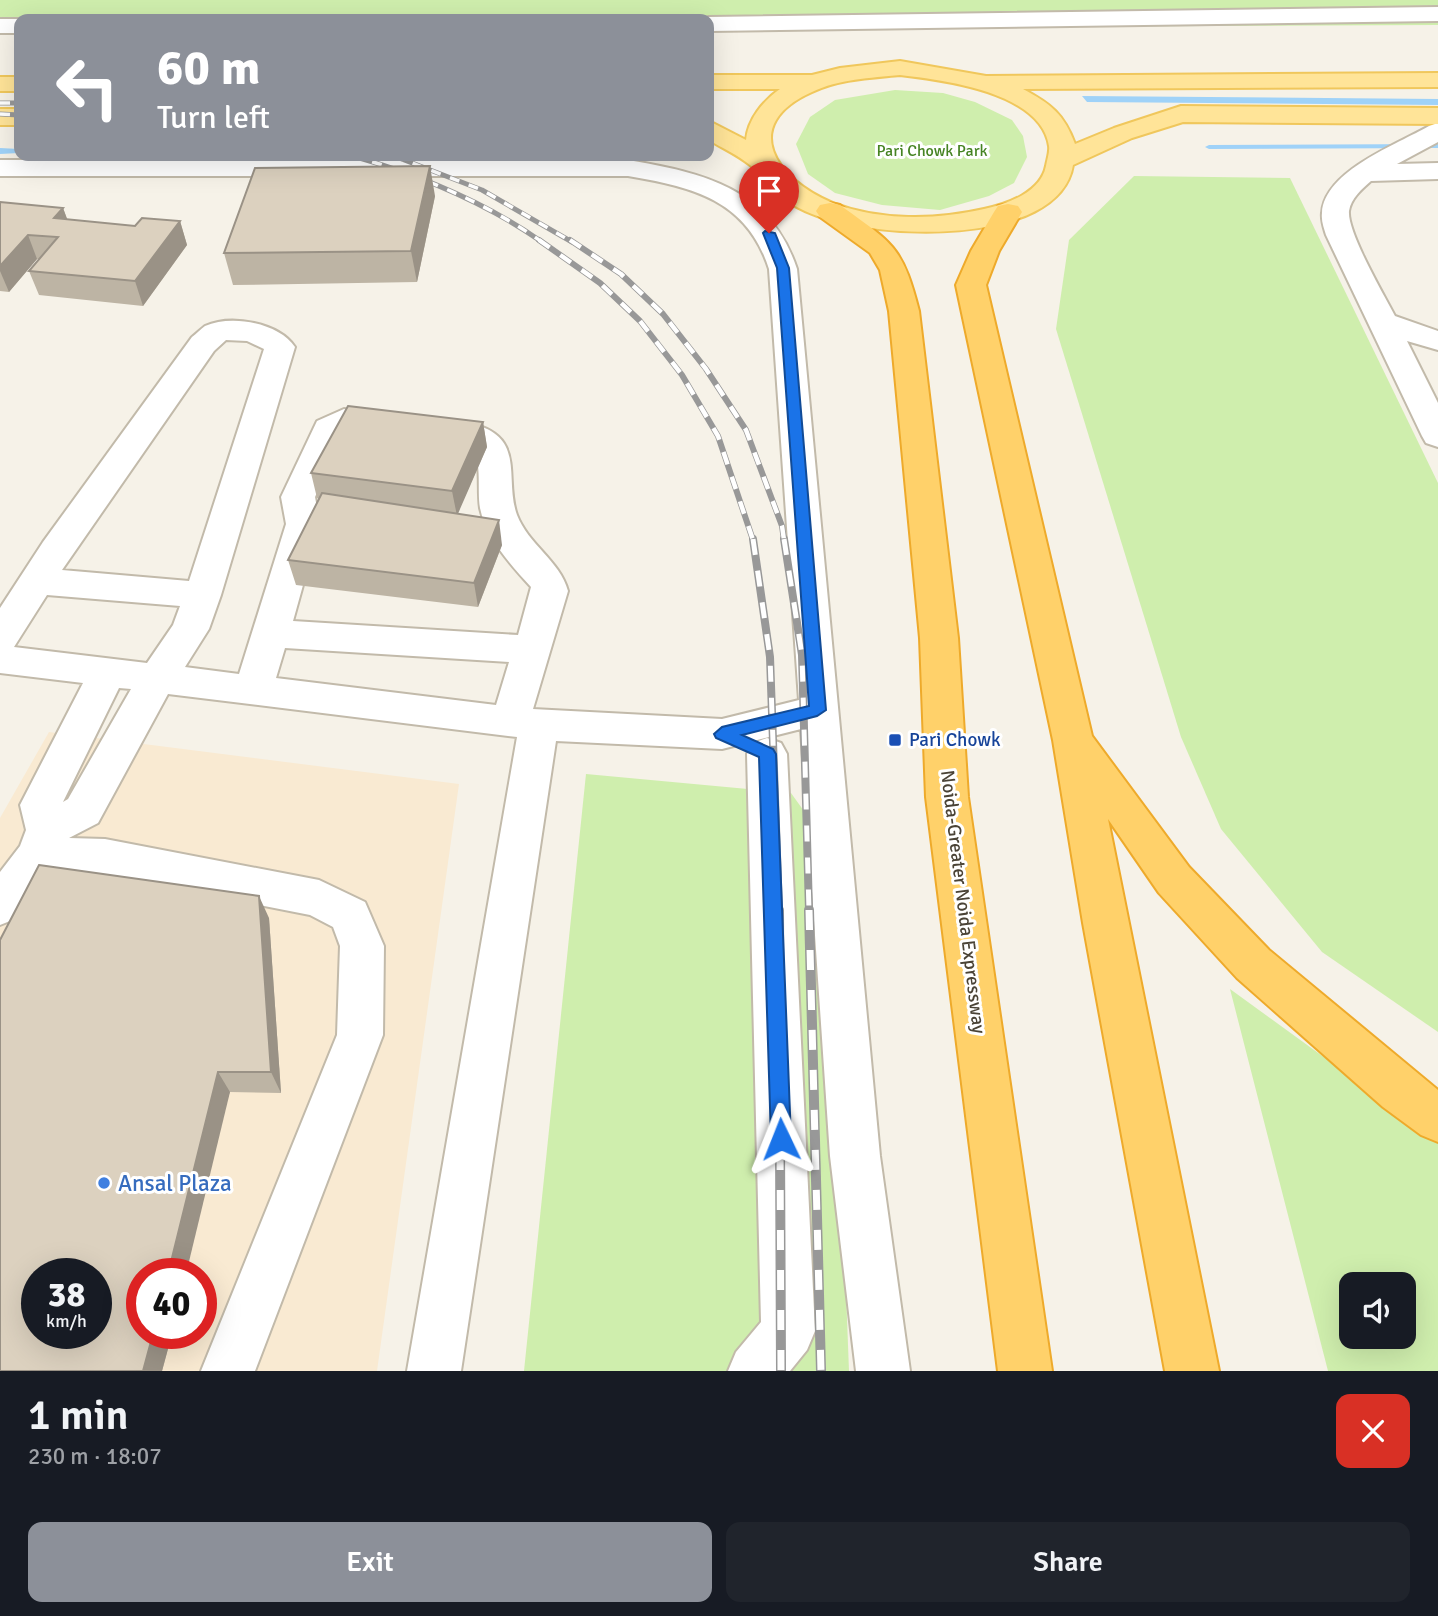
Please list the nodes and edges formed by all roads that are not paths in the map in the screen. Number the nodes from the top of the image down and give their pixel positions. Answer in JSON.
{"nodes":[{"id":1,"x":1438,"y":14,"type":"edge"},
{"id":2,"x":714,"y":24,"type":"edge"},
{"id":3,"x":1438,"y":80,"type":"edge"},
{"id":4,"x":714,"y":82,"type":"edge"},
{"id":5,"x":816,"y":82,"type":"junction"},
{"id":6,"x":988,"y":82,"type":"junction"},
{"id":7,"x":1437,"y":127,"type":"edge"},
{"id":8,"x":714,"y":133,"type":"edge"},
{"id":9,"x":1064,"y":159,"type":"junction"},
{"id":10,"x":761,"y":160,"type":"junction"},
{"id":11,"x":159,"y":162,"type":"edge"},
{"id":12,"x":1376,"y":167,"type":"junction"},
{"id":13,"x":0,"y":168,"type":"edge"},
{"id":14,"x":1438,"y":172,"type":"edge"},
{"id":15,"x":831,"y":211,"type":"junction"},
{"id":16,"x":1008,"y":212,"type":"junction"},
{"id":17,"x":1382,"y":322,"type":"junction"},
{"id":18,"x":1438,"y":341,"type":"edge"},
{"id":19,"x":1438,"y":436,"type":"edge"},
{"id":20,"x":38,"y":582,"type":"junction"},
{"id":21,"x":203,"y":595,"type":"junction"},
{"id":22,"x":271,"y":633,"type":"junction"},
{"id":23,"x":0,"y":638,"type":"edge"},
{"id":24,"x":532,"y":650,"type":"junction"},
{"id":25,"x":0,"y":659,"type":"edge"},
{"id":26,"x":108,"y":672,"type":"junction"},
{"id":27,"x":158,"y":677,"type":"junction"},
{"id":28,"x":254,"y":689,"type":"junction"},
{"id":29,"x":817,"y":710,"type":"junction"},
{"id":30,"x":525,"y":723,"type":"junction"},
{"id":31,"x":722,"y":734,"type":"junction"},
{"id":32,"x":1073,"y":740,"type":"junction"},
{"id":33,"x":767,"y":754,"type":"junction"},
{"id":34,"x":823,"y":779,"type":"junction"},
{"id":35,"x":42,"y":843,"type":"junction"},
{"id":36,"x":0,"y":906,"type":"edge"},
{"id":37,"x":1438,"y":1119,"type":"edge"},
{"id":38,"x":228,"y":1371,"type":"edge"},
{"id":39,"x":434,"y":1371,"type":"edge"},
{"id":40,"x":755,"y":1371,"type":"edge"},
{"id":41,"x":883,"y":1371,"type":"edge"},
{"id":42,"x":1025,"y":1371,"type":"edge"},
{"id":43,"x":1192,"y":1371,"type":"edge"}],
"edges":[{"from":1,"to":2,"type":"street"},
{"from":3,"to":6,"type":"main road"},
{"from":4,"to":5,"type":"main road"},
{"from":5,"to":6,"type":"main road"},
{"from":5,"to":10,"type":"main road"},
{"from":6,"to":9,"type":"main road"},
{"from":7,"to":9,"type":"main road"},
{"from":7,"to":12,"type":"street"},
{"from":8,"to":10,"type":"main road"},
{"from":9,"to":16,"type":"main road"},
{"from":10,"to":15,"type":"main road"},
{"from":11,"to":13,"type":"street"},
{"from":11,"to":29,"type":"street"},
{"from":12,"to":14,"type":"street"},
{"from":12,"to":17,"type":"street"},
{"from":15,"to":16,"type":"main road"},
{"from":15,"to":42,"type":"highway","name":"Noida-Greater Noida Expressway"},
{"from":16,"to":32,"type":"highway"},
{"from":17,"to":18,"type":"street"},
{"from":17,"to":19,"type":"street"},
{"from":20,"to":21,"type":"street"},
{"from":20,"to":21,"type":"street"},
{"from":20,"to":23,"type":"street"},
{"from":21,"to":27,"type":"street"},
{"from":22,"to":24,"type":"street"},
{"from":22,"to":24,"type":"street"},
{"from":22,"to":28,"type":"street"},
{"from":24,"to":30,"type":"street"},
{"from":25,"to":26,"type":"street"},
{"from":26,"to":27,"type":"street"},
{"from":26,"to":35,"type":"street"},
{"from":27,"to":28,"type":"street"},
{"from":27,"to":35,"type":"street"},
{"from":28,"to":30,"type":"street"},
{"from":29,"to":31,"type":"street"},
{"from":29,"to":34,"type":"street"},
{"from":30,"to":31,"type":"street"},
{"from":30,"to":39,"type":"street"},
{"from":31,"to":33,"type":"street"},
{"from":32,"to":37,"type":"highway"},
{"from":32,"to":43,"type":"highway"},
{"from":33,"to":34,"type":"street"},
{"from":33,"to":40,"type":"street"},
{"from":34,"to":41,"type":"street"},
{"from":35,"to":36,"type":"street"},
{"from":35,"to":38,"type":"street"}]}
